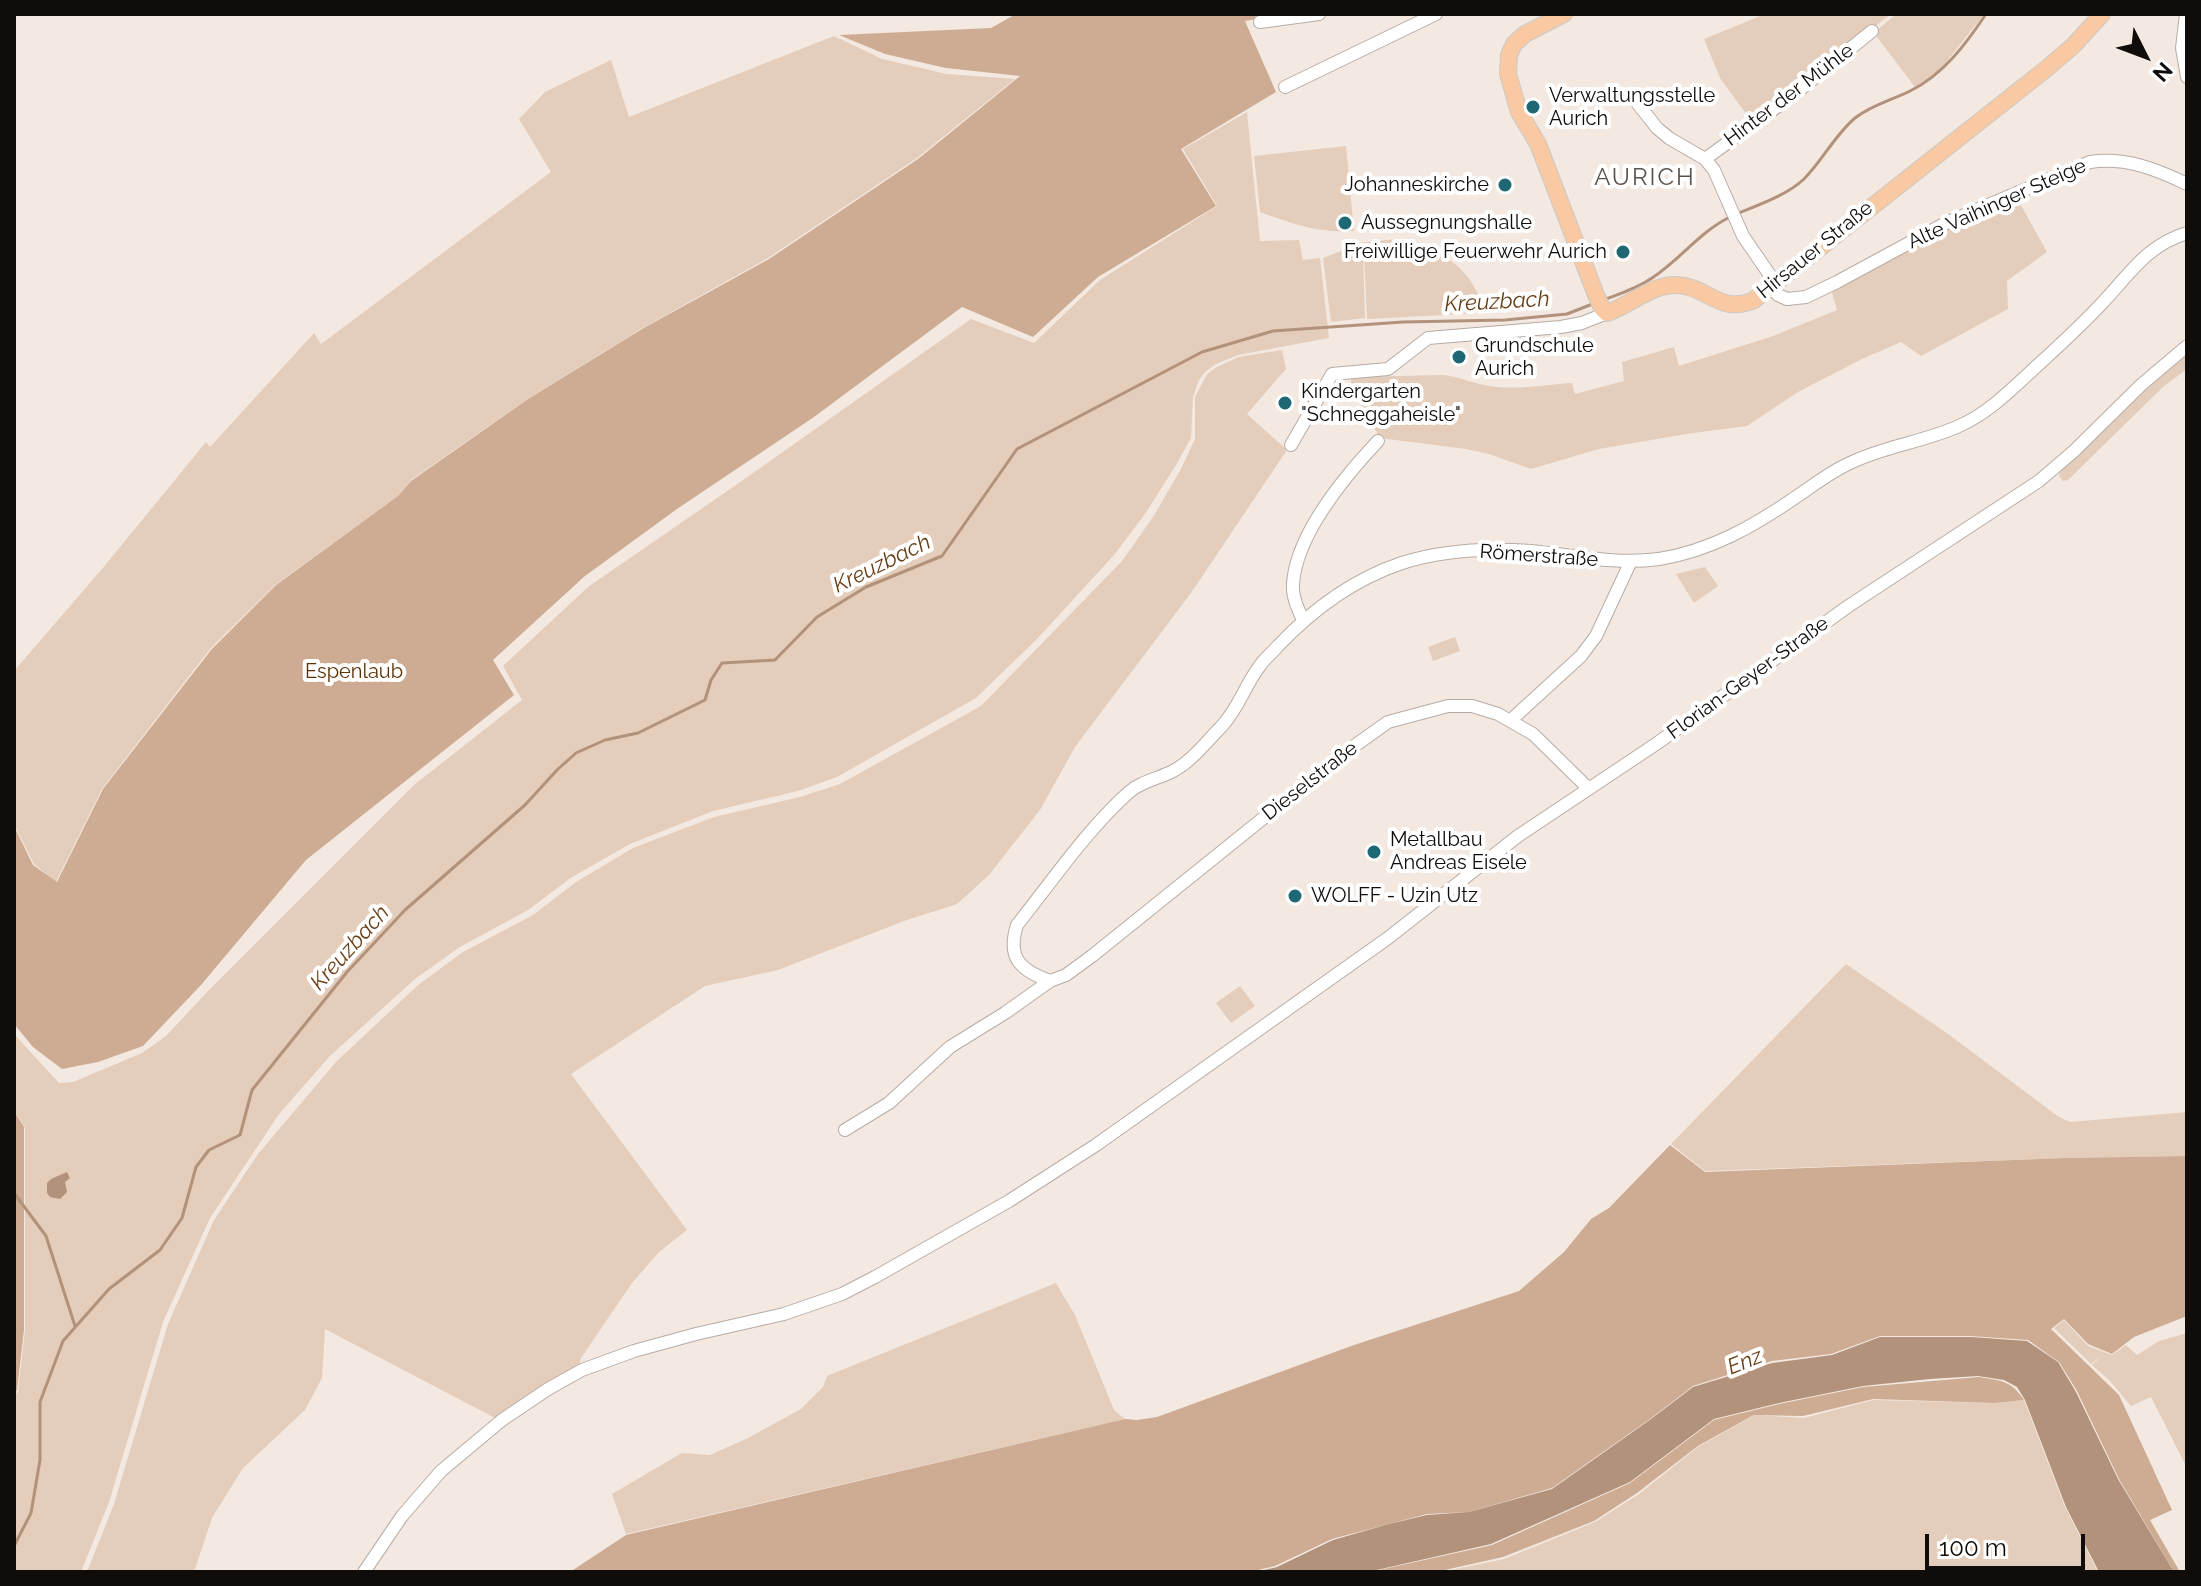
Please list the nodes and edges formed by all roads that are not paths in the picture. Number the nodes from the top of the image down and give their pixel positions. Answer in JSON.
{"nodes":[{"id":1,"x":1319,"y":14,"type":"edge"},
{"id":2,"x":1436,"y":14,"type":"edge"},
{"id":3,"x":1564,"y":14,"type":"edge"},
{"id":4,"x":2102,"y":14,"type":"edge"},
{"id":5,"x":2186,"y":14,"type":"edge"},
{"id":6,"x":1260,"y":22,"type":"dead end"},
{"id":7,"x":1872,"y":31,"type":"dead end"},
{"id":8,"x":2187,"y":77,"type":"edge"},
{"id":9,"x":1285,"y":87,"type":"dead end"},
{"id":10,"x":1638,"y":104,"type":"dead end"},
{"id":11,"x":1705,"y":159,"type":"junction"},
{"id":12,"x":2187,"y":184,"type":"edge"},
{"id":13,"x":2187,"y":233,"type":"edge"},
{"id":14,"x":1774,"y":286,"type":"junction"},
{"id":15,"x":1602,"y":306,"type":"junction"},
{"id":16,"x":2187,"y":346,"type":"edge"},
{"id":17,"x":1378,"y":441,"type":"dead end"},
{"id":18,"x":1291,"y":445,"type":"dead end"},
{"id":19,"x":1631,"y":561,"type":"junction"},
{"id":20,"x":1303,"y":620,"type":"junction"},
{"id":21,"x":1511,"y":720,"type":"junction"},
{"id":22,"x":1588,"y":788,"type":"junction"},
{"id":23,"x":1050,"y":981,"type":"junction"},
{"id":24,"x":845,"y":1130,"type":"dead end"},
{"id":25,"x":364,"y":1572,"type":"edge"}],
"edges":[{"from":1,"to":6,"type":"street"},
{"from":2,"to":9,"type":"street"},
{"from":3,"to":15,"type":"main road"},
{"from":4,"to":14,"type":"main road","name":"Hirsauer Straße"},
{"from":5,"to":8,"type":"street"},
{"from":7,"to":11,"type":"street","name":"Hinter der Mühle"},
{"from":10,"to":11,"type":"street"},
{"from":11,"to":14,"type":"street"},
{"from":12,"to":14,"type":"street","name":"Alte Vaihinger Steige"},
{"from":13,"to":19,"type":"street","name":"Römerstraße"},
{"from":14,"to":15,"type":"main road","name":"Hirsauer Straße"},
{"from":15,"to":18,"type":"street"},
{"from":16,"to":22,"type":"street","name":"Florian-Geyer-Straße"},
{"from":17,"to":20,"type":"street"},
{"from":19,"to":20,"type":"street","name":"Römerstraße"},
{"from":19,"to":21,"type":"street"},
{"from":20,"to":23,"type":"street","name":"Römerstraße"},
{"from":21,"to":22,"type":"street","name":"Dieselstraße"},
{"from":21,"to":23,"type":"street","name":"Dieselstraße"},
{"from":22,"to":25,"type":"street","name":"Florian-Geyer-Straße"},
{"from":23,"to":24,"type":"street","name":"Dieselstraße"}]}
